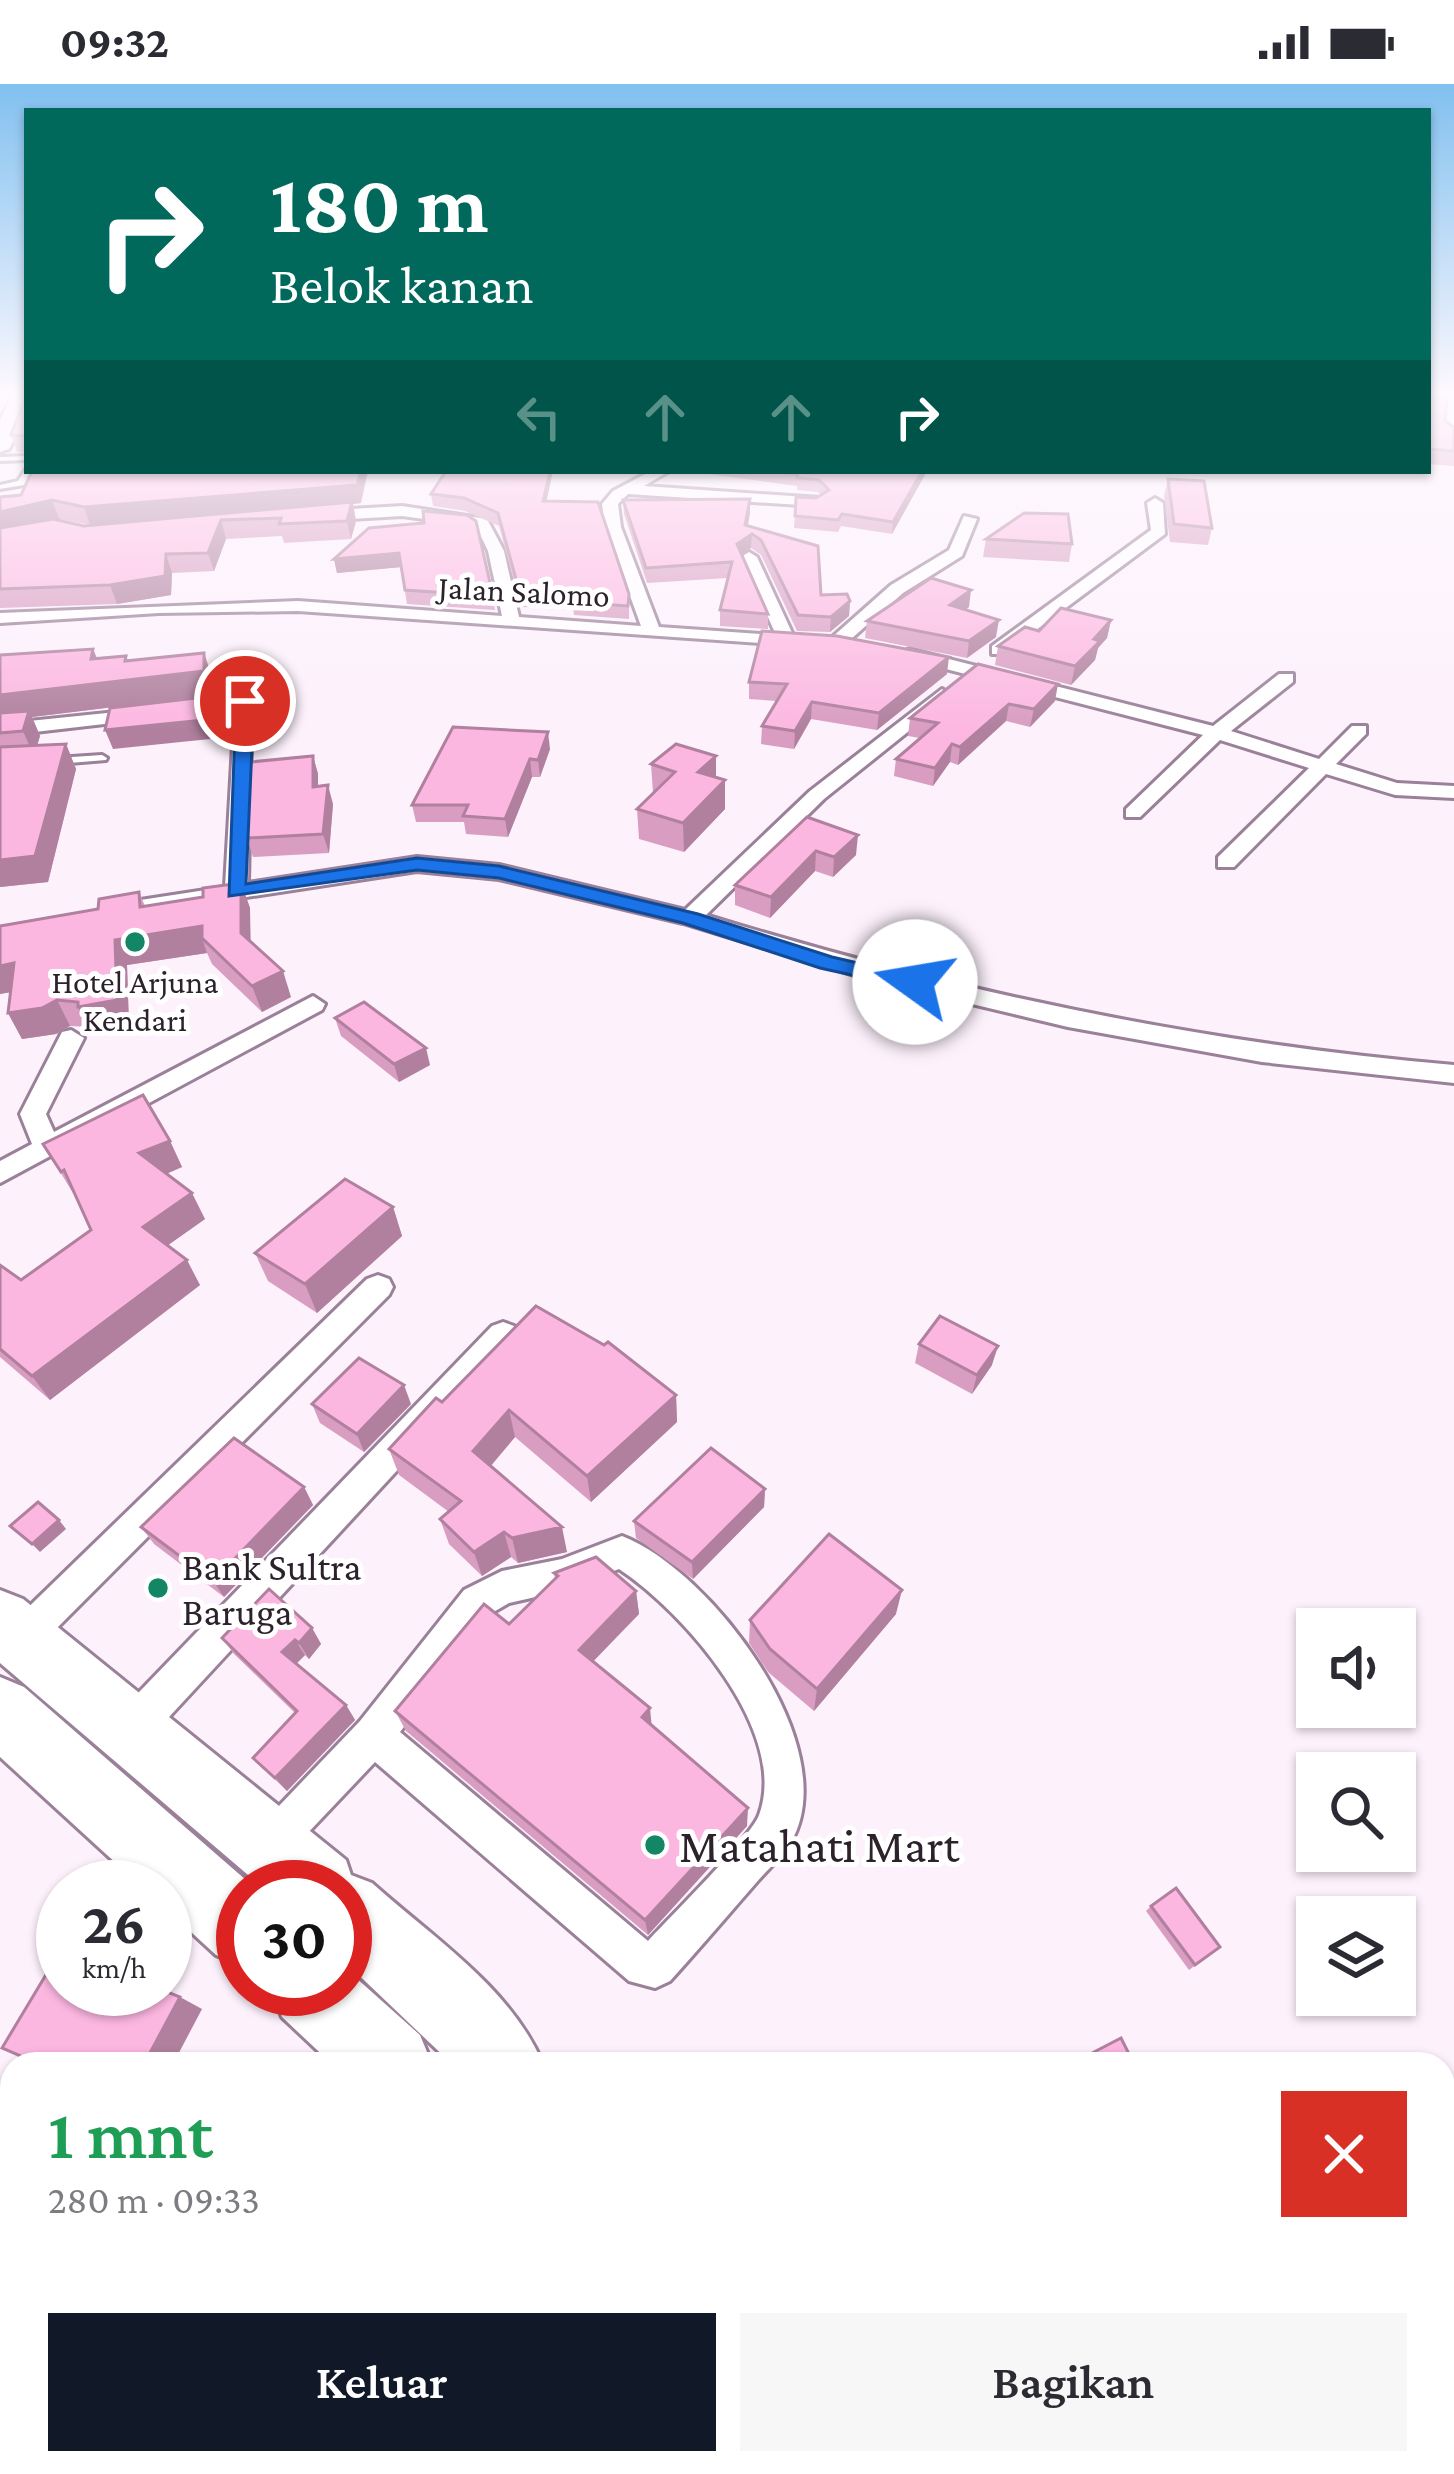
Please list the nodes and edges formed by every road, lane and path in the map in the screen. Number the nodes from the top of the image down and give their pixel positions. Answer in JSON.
{"nodes":[{"id":1,"x":612,"y":509,"type":"edge"},
{"id":2,"x":1156,"y":509,"type":"edge"},
{"id":3,"x":293,"y":518,"type":"edge"},
{"id":4,"x":969,"y":519,"type":"dead end"},
{"id":5,"x":749,"y":556,"type":"edge"},
{"id":6,"x":0,"y":618,"type":"edge"},
{"id":7,"x":512,"y":619,"type":"junction"},
{"id":8,"x":651,"y":629,"type":"junction"},
{"id":9,"x":788,"y":642,"type":"junction"},
{"id":10,"x":836,"y":643,"type":"junction"},
{"id":11,"x":857,"y":646,"type":"edge"},
{"id":12,"x":899,"y":653,"type":"edge"},
{"id":13,"x":971,"y":669,"type":"junction"},
{"id":14,"x":1286,"y":677,"type":"dead end"},
{"id":15,"x":0,"y":730,"type":"edge"},
{"id":16,"x":1359,"y":730,"type":"dead end"},
{"id":17,"x":1217,"y":733,"type":"junction"},
{"id":18,"x":102,"y":758,"type":"dead end"},
{"id":19,"x":35,"y":763,"type":"edge"},
{"id":20,"x":1322,"y":767,"type":"junction"},
{"id":21,"x":1454,"y":792,"type":"edge"},
{"id":22,"x":1133,"y":813,"type":"dead end"},
{"id":23,"x":1226,"y":862,"type":"dead end"},
{"id":24,"x":236,"y":892,"type":"junction"},
{"id":25,"x":118,"y":910,"type":"edge"},
{"id":26,"x":690,"y":918,"type":"junction"},
{"id":27,"x":313,"y":1004,"type":"dead end"},
{"id":28,"x":71,"y":1038,"type":"dead end"},
{"id":29,"x":1454,"y":1074,"type":"edge"},
{"id":30,"x":47,"y":1149,"type":"junction"},
{"id":31,"x":0,"y":1173,"type":"edge"},
{"id":32,"x":378,"y":1287,"type":"dead end"},
{"id":33,"x":503,"y":1335,"type":"edge"},
{"id":34,"x":12,"y":1629,"type":"edge"},
{"id":35,"x":0,"y":1711,"type":"edge"},
{"id":36,"x":130,"y":1730,"type":"junction"},
{"id":37,"x":374,"y":1735,"type":"junction"},
{"id":38,"x":289,"y":1860,"type":"edge"},
{"id":39,"x":298,"y":1860,"type":"edge"},
{"id":40,"x":216,"y":1904,"type":"edge"},
{"id":41,"x":372,"y":1934,"type":"edge"},
{"id":42,"x":339,"y":2016,"type":"edge"},
{"id":43,"x":378,"y":2052,"type":"edge"},
{"id":44,"x":493,"y":2052,"type":"edge"}],
"edges":[{"from":1,"to":8,"type":"street"},
{"from":2,"to":13,"type":"street"},
{"from":3,"to":7,"type":"street"},
{"from":4,"to":10,"type":"street"},
{"from":5,"to":9,"type":"street"},
{"from":6,"to":7,"type":"street","name":"Jalan Salomo"},
{"from":7,"to":8,"type":"street","name":"Jalan Salomo"},
{"from":8,"to":9,"type":"street","name":"Jalan Salomo"},
{"from":9,"to":10,"type":"street","name":"Jalan Salomo"},
{"from":10,"to":11,"type":"street","name":"Jalan Salomo"},
{"from":12,"to":13,"type":"street"},
{"from":13,"to":17,"type":"street"},
{"from":13,"to":26,"type":"street"},
{"from":14,"to":17,"type":"street"},
{"from":15,"to":24,"type":"street"},
{"from":16,"to":20,"type":"street"},
{"from":17,"to":20,"type":"street"},
{"from":17,"to":22,"type":"street"},
{"from":18,"to":19,"type":"lane"},
{"from":20,"to":21,"type":"street"},
{"from":20,"to":23,"type":"street"},
{"from":24,"to":25,"type":"street"},
{"from":24,"to":26,"type":"street"},
{"from":26,"to":29,"type":"street"},
{"from":27,"to":30,"type":"street"},
{"from":28,"to":30,"type":"street"},
{"from":30,"to":31,"type":"street"},
{"from":32,"to":34,"type":"street"},
{"from":33,"to":36,"type":"street"},
{"from":34,"to":36,"type":"highway"},
{"from":35,"to":40,"type":"highway"},
{"from":36,"to":38,"type":"highway"},
{"from":37,"to":37,"type":"street"},
{"from":37,"to":39,"type":"street"},
{"from":41,"to":44,"type":"highway"},
{"from":42,"to":43,"type":"highway"}]}
